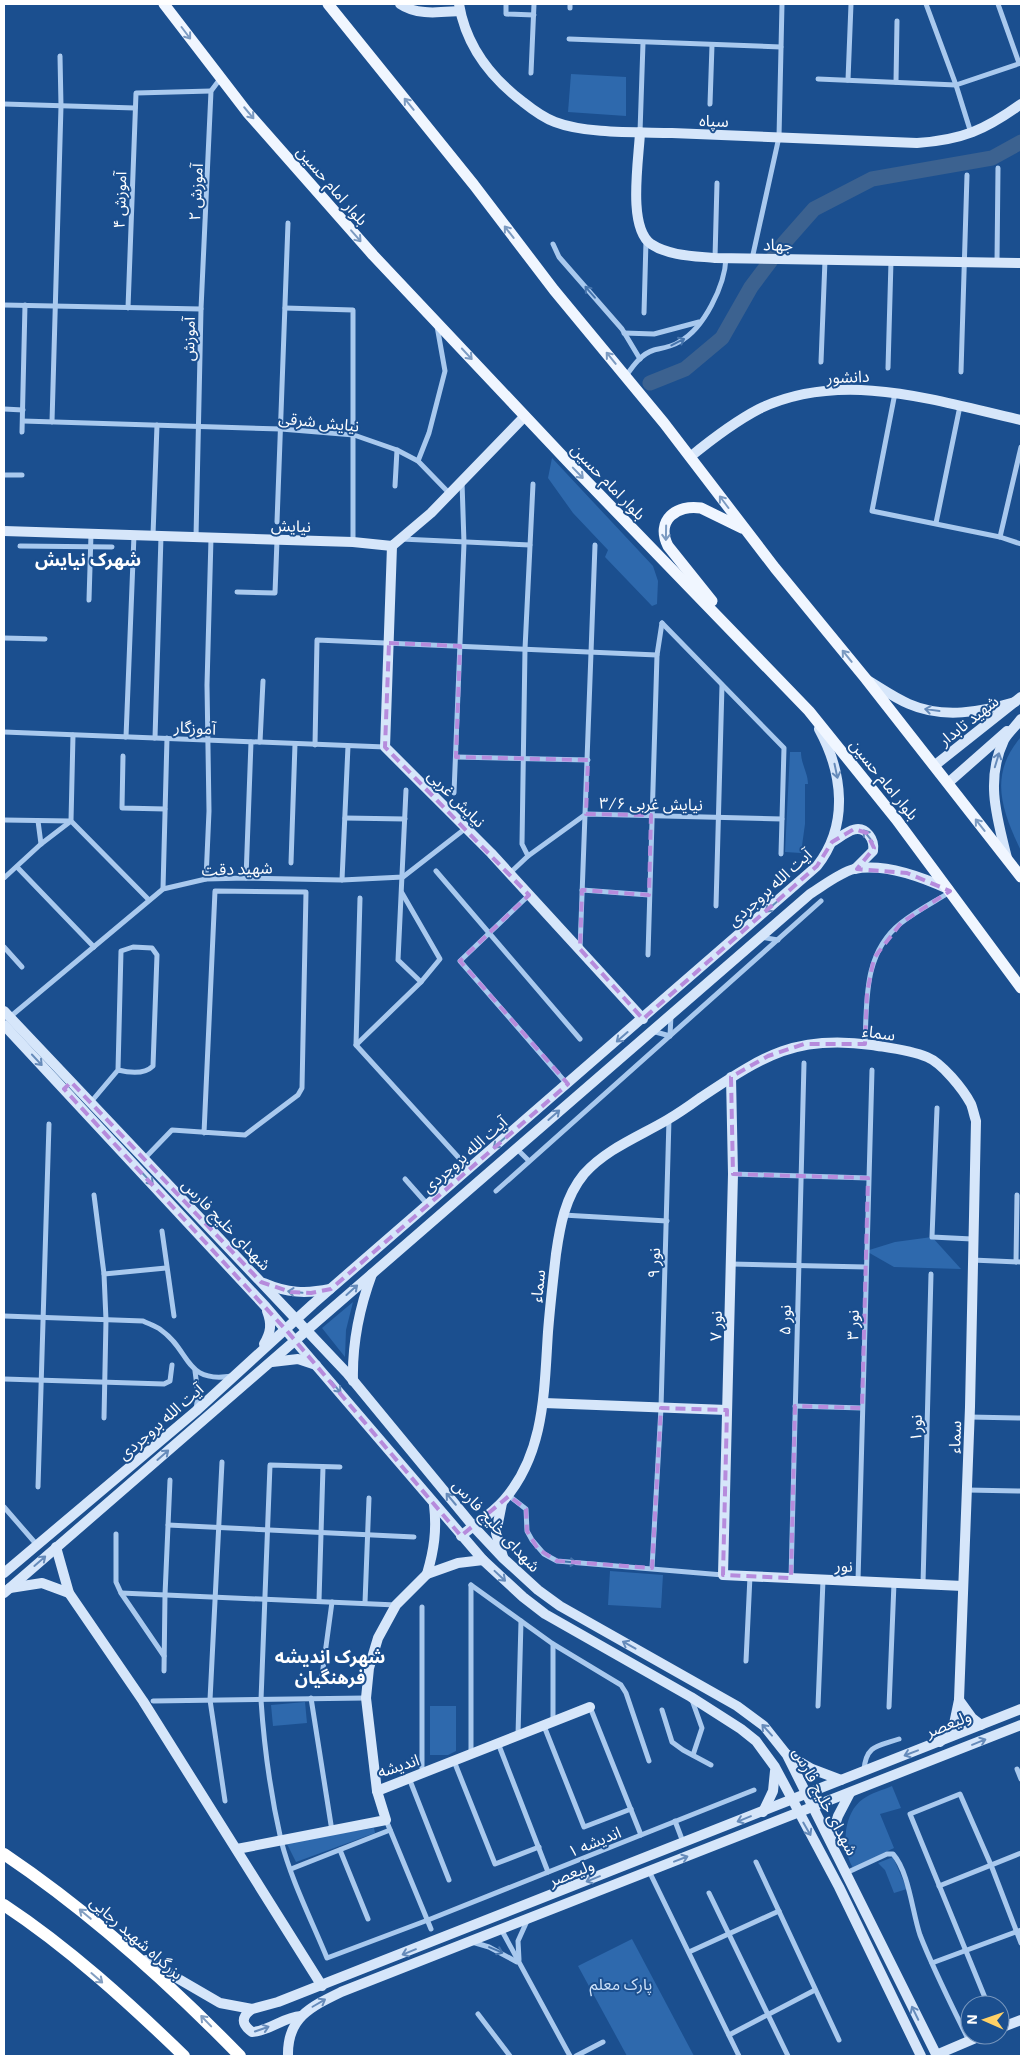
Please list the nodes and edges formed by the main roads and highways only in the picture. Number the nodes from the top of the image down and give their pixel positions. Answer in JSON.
{"nodes":[{"id":1,"x":164,"y":4,"type":"edge"},
{"id":2,"x":328,"y":4,"type":"edge"},
{"id":3,"x":400,"y":4,"type":"edge"},
{"id":4,"x":460,"y":7,"type":"edge"},
{"id":5,"x":1021,"y":104,"type":"edge"},
{"id":6,"x":640,"y":132,"type":"junction"},
{"id":7,"x":1021,"y":263,"type":"edge"},
{"id":8,"x":524,"y":416,"type":"junction"},
{"id":9,"x":1021,"y":420,"type":"edge"},
{"id":10,"x":690,"y":457,"type":"junction"},
{"id":11,"x":746,"y":530,"type":"junction"},
{"id":12,"x":4,"y":531,"type":"edge"},
{"id":13,"x":392,"y":546,"type":"junction"},
{"id":14,"x":750,"y":650,"type":"junction"},
{"id":15,"x":866,"y":679,"type":"junction"},
{"id":16,"x":1018,"y":700,"type":"edge"},
{"id":17,"x":809,"y":711,"type":"junction"},
{"id":18,"x":1021,"y":718,"type":"edge"},
{"id":19,"x":957,"y":748,"type":"junction"},
{"id":20,"x":970,"y":763,"type":"junction"},
{"id":21,"x":934,"y":766,"type":"junction"},
{"id":22,"x":948,"y":784,"type":"junction"},
{"id":23,"x":832,"y":842,"type":"junction"},
{"id":24,"x":1007,"y":859,"type":"junction"},
{"id":25,"x":855,"y":869,"type":"junction"},
{"id":26,"x":1021,"y":877,"type":"edge"},
{"id":27,"x":949,"y":890,"type":"junction"},
{"id":28,"x":1021,"y":988,"type":"edge"},
{"id":29,"x":6,"y":1018,"type":"edge"},
{"id":30,"x":643,"y":1019,"type":"junction"},
{"id":31,"x":732,"y":1077,"type":"junction"},
{"id":32,"x":67,"y":1086,"type":"junction"},
{"id":33,"x":372,"y":1272,"type":"junction"},
{"id":34,"x":261,"y":1282,"type":"junction"},
{"id":35,"x":331,"y":1289,"type":"junction"},
{"id":36,"x":317,"y":1301,"type":"junction"},
{"id":37,"x":266,"y":1307,"type":"junction"},
{"id":38,"x":327,"y":1313,"type":"junction"},
{"id":39,"x":296,"y":1319,"type":"junction"},
{"id":40,"x":286,"y":1329,"type":"junction"},
{"id":41,"x":307,"y":1331,"type":"junction"},
{"id":42,"x":296,"y":1340,"type":"junction"},
{"id":43,"x":259,"y":1353,"type":"junction"},
{"id":44,"x":271,"y":1362,"type":"junction"},
{"id":45,"x":318,"y":1365,"type":"junction"},
{"id":46,"x":353,"y":1381,"type":"junction"},
{"id":47,"x":544,"y":1403,"type":"junction"},
{"id":48,"x":728,"y":1410,"type":"junction"},
{"id":49,"x":506,"y":1498,"type":"junction"},
{"id":50,"x":434,"y":1504,"type":"junction"},
{"id":51,"x":473,"y":1526,"type":"junction"},
{"id":52,"x":461,"y":1536,"type":"junction"},
{"id":53,"x":56,"y":1547,"type":"junction"},
{"id":54,"x":503,"y":1558,"type":"junction"},
{"id":55,"x":483,"y":1560,"type":"junction"},
{"id":56,"x":4,"y":1572,"type":"edge"},
{"id":57,"x":427,"y":1574,"type":"junction"},
{"id":58,"x":724,"y":1575,"type":"joint"},
{"id":59,"x":963,"y":1586,"type":"junction"},
{"id":60,"x":6,"y":1590,"type":"edge"},
{"id":61,"x":70,"y":1593,"type":"junction"},
{"id":62,"x":959,"y":1700,"type":"junction"},
{"id":63,"x":590,"y":1707,"type":"road end"},
{"id":64,"x":1021,"y":1709,"type":"edge"},
{"id":65,"x":982,"y":1725,"type":"junction"},
{"id":66,"x":1021,"y":1726,"type":"edge"},
{"id":67,"x":940,"y":1742,"type":"junction"},
{"id":68,"x":787,"y":1755,"type":"junction"},
{"id":69,"x":775,"y":1767,"type":"junction"},
{"id":70,"x":841,"y":1780,"type":"junction"},
{"id":71,"x":378,"y":1791,"type":"junction"},
{"id":72,"x":807,"y":1793,"type":"junction"},
{"id":73,"x":850,"y":1794,"type":"junction"},
{"id":74,"x":791,"y":1800,"type":"junction"},
{"id":75,"x":814,"y":1808,"type":"junction"},
{"id":76,"x":763,"y":1812,"type":"junction"},
{"id":77,"x":798,"y":1814,"type":"junction"},
{"id":78,"x":830,"y":1840,"type":"junction"},
{"id":79,"x":236,"y":1849,"type":"junction"},
{"id":80,"x":4,"y":1854,"type":"edge"},
{"id":81,"x":4,"y":1905,"type":"edge"},
{"id":82,"x":495,"y":1918,"type":"junction"},
{"id":83,"x":500,"y":1929,"type":"junction"},
{"id":84,"x":135,"y":1954,"type":"junction"},
{"id":85,"x":322,"y":1986,"type":"junction"},
{"id":86,"x":252,"y":2009,"type":"junction"},
{"id":87,"x":301,"y":2016,"type":"junction"},
{"id":88,"x":960,"y":2045,"type":"edge"},
{"id":89,"x":937,"y":2055,"type":"edge"},
{"id":90,"x":184,"y":2056,"type":"edge"},
{"id":91,"x":240,"y":2056,"type":"edge"},
{"id":92,"x":288,"y":2056,"type":"edge"},
{"id":93,"x":921,"y":2056,"type":"edge"}],
"edges":[{"from":1,"to":8,"type":"main road","name":"بلوار امام حسین","one_way":true},
{"from":10,"to":2,"type":"main road","one_way":true},
{"from":3,"to":4,"type":"main road"},
{"from":4,"to":6,"type":"main road","name":"سپاه"},
{"from":5,"to":6,"type":"main road","name":"سپاه"},
{"from":6,"to":7,"type":"main road","name":"جهاد"},
{"from":8,"to":13,"type":"main road"},
{"from":8,"to":14,"type":"main road","name":"بلوار امام حسین","one_way":true},
{"from":9,"to":10,"type":"main road","name":"دانشور"},
{"from":11,"to":10,"type":"main road","one_way":true},
{"from":11,"to":14,"type":"main road","one_way":true},
{"from":15,"to":11,"type":"main road","one_way":true},
{"from":12,"to":13,"type":"main road","name":"نیایش"},
{"from":13,"to":30,"type":"main road","name":"نیایش غربی"},
{"from":14,"to":17,"type":"main road","name":"بلوار امام حسین"},
{"from":16,"to":15,"type":"main road","one_way":true},
{"from":15,"to":21,"type":"main road"},
{"from":16,"to":19,"type":"main road","name":"شهید تابدار"},
{"from":17,"to":23,"type":"main road","name":"آیت الله بروجردی","one_way":true},
{"from":17,"to":27,"type":"main road","name":"بلوار امام حسین"},
{"from":18,"to":20,"type":"main road","name":"شهید تابدار"},
{"from":24,"to":18,"type":"main road","one_way":true},
{"from":19,"to":20,"type":"main road"},
{"from":19,"to":21,"type":"main road","name":"شهید تابدار"},
{"from":20,"to":22,"type":"main road","name":"شهید تابدار"},
{"from":21,"to":22,"type":"main road"},
{"from":24,"to":22,"type":"main road","one_way":true},
{"from":25,"to":23,"type":"main road","one_way":true},
{"from":23,"to":30,"type":"main road","name":"آیت الله بروجردی","one_way":true},
{"from":24,"to":26,"type":"main road"},
{"from":25,"to":27,"type":"main road","name":"آیت الله بروجردی"},
{"from":33,"to":25,"type":"main road","name":"آیت الله بروجردی","one_way":true},
{"from":27,"to":28,"type":"main road","name":"بلوار امام حسین"},
{"from":29,"to":32,"type":"main road","name":"شهدای خلیج فارس"},
{"from":30,"to":35,"type":"main road","name":"آیت الله بروجردی","one_way":true},
{"from":31,"to":47,"type":"main road","name":"سماء"},
{"from":31,"to":48,"type":"main road","name":"نور ۷"},
{"from":31,"to":59,"type":"main road","name":"سماء"},
{"from":32,"to":34,"type":"main road","name":"شهدای خلیج فارس"},
{"from":32,"to":37,"type":"main road","name":"شهدای خلیج فارس","one_way":true},
{"from":38,"to":33,"type":"main road","name":"آیت الله بروجردی","one_way":true},
{"from":33,"to":46,"type":"main road"},
{"from":35,"to":34,"type":"main road","one_way":true},
{"from":34,"to":39,"type":"main road","name":"شهدای خلیج فارس"},
{"from":35,"to":36,"type":"main road","name":"آیت الله بروجردی"},
{"from":36,"to":38,"type":"main road"},
{"from":36,"to":39,"type":"main road","name":"آیت الله بروجردی"},
{"from":37,"to":40,"type":"main road","name":"شهدای خلیج فارس"},
{"from":37,"to":43,"type":"main road"},
{"from":38,"to":41,"type":"main road","name":"آیت الله بروجردی"},
{"from":39,"to":40,"type":"main road","name":"آیت الله بروجردی"},
{"from":39,"to":41,"type":"main road","name":"شهدای خلیج فارس"},
{"from":40,"to":42,"type":"main road","name":"شهدای خلیج فارس"},
{"from":40,"to":43,"type":"main road","name":"آیت الله بروجردی"},
{"from":41,"to":42,"type":"main road","name":"آیت الله بروجردی"},
{"from":41,"to":46,"type":"main road","name":"شهدای خلیج فارس"},
{"from":42,"to":44,"type":"main road","name":"آیت الله بروجردی"},
{"from":42,"to":45,"type":"main road","name":"شهدای خلیج فارس"},
{"from":43,"to":56,"type":"main road","name":"آیت الله بروجردی"},
{"from":44,"to":45,"type":"main road"},
{"from":53,"to":44,"type":"main road","name":"آیت الله بروجردی","one_way":true},
{"from":45,"to":50,"type":"main road","name":"شهدای خلیج فارس","one_way":true},
{"from":51,"to":46,"type":"main road","name":"شهدای خلیج فارس","one_way":true},
{"from":47,"to":48,"type":"main road"},
{"from":47,"to":49,"type":"main road","name":"سماء"},
{"from":48,"to":58,"type":"main road","name":"نور ۷"},
{"from":49,"to":51,"type":"main road","name":"سماء"},
{"from":49,"to":54,"type":"main road"},
{"from":50,"to":52,"type":"main road","name":"شهدای خلیج فارس"},
{"from":50,"to":57,"type":"main road","name":"اندیشه"},
{"from":51,"to":52,"type":"main road","name":"سماء"},
{"from":51,"to":54,"type":"main road","name":"شهدای خلیج فارس"},
{"from":52,"to":55,"type":"main road","name":"شهدای خلیج فارس"},
{"from":60,"to":53,"type":"main road","name":"آیت الله بروجردی","one_way":true},
{"from":53,"to":61,"type":"main road"},
{"from":68,"to":54,"type":"main road","name":"شهدای خلیج فارس","one_way":true},
{"from":55,"to":57,"type":"main road","name":"اندیشه"},
{"from":55,"to":69,"type":"main road","name":"شهدای خلیج فارس","one_way":true},
{"from":57,"to":71,"type":"main road","name":"اندیشه"},
{"from":58,"to":59,"type":"main road","name":"نور"},
{"from":59,"to":62,"type":"main road","name":"سماء"},
{"from":60,"to":61,"type":"main road"},
{"from":61,"to":79,"type":"main road"},
{"from":62,"to":65,"type":"main road"},
{"from":62,"to":67,"type":"main road","name":"سماء"},
{"from":63,"to":71,"type":"main road","name":"اندیشه"},
{"from":64,"to":65,"type":"main road","name":"ولیعصر"},
{"from":65,"to":67,"type":"main road","name":"ولیعصر"},
{"from":73,"to":66,"type":"main road","name":"ولیعصر","one_way":true},
{"from":67,"to":70,"type":"main road","name":"ولیعصر","one_way":true},
{"from":68,"to":70,"type":"main road"},
{"from":68,"to":72,"type":"main road","name":"شهدای خلیج فارس"},
{"from":69,"to":74,"type":"main road","name":"شهدای خلیج فارس"},
{"from":69,"to":76,"type":"main road"},
{"from":70,"to":72,"type":"main road","name":"ولیعصر"},
{"from":71,"to":79,"type":"main road"},
{"from":72,"to":74,"type":"main road","name":"ولیعصر"},
{"from":72,"to":75,"type":"main road","name":"شهدای خلیج فارس"},
{"from":73,"to":75,"type":"main road","name":"ولیعصر"},
{"from":73,"to":78,"type":"main road"},
{"from":74,"to":76,"type":"main road","name":"ولیعصر"},
{"from":74,"to":77,"type":"main road","name":"شهدای خلیج فارس"},
{"from":75,"to":77,"type":"main road","name":"ولیعصر"},
{"from":75,"to":78,"type":"main road","name":"شهدای خلیج فارس"},
{"from":76,"to":82,"type":"main road","name":"ولیعصر","one_way":true},
{"from":83,"to":77,"type":"main road","name":"ولیعصر","one_way":true},
{"from":77,"to":93,"type":"main road","name":"شهدای خلیج فارس","one_way":true},
{"from":89,"to":78,"type":"main road","name":"شهدای خلیج فارس","one_way":true},
{"from":79,"to":85,"type":"main road"},
{"from":84,"to":80,"type":"highway","name":"بزرگراه شهید رجایی","one_way":true},
{"from":81,"to":90,"type":"highway","one_way":true},
{"from":82,"to":83,"type":"main road"},
{"from":82,"to":85,"type":"main road","name":"ولیعصر","one_way":true},
{"from":87,"to":83,"type":"main road","name":"ولیعصر","one_way":true},
{"from":84,"to":86,"type":"main road","name":"ولیعصر"},
{"from":91,"to":84,"type":"highway","name":"بزرگراه شهید رجایی","one_way":true},
{"from":85,"to":86,"type":"main road","name":"ولیعصر"},
{"from":86,"to":87,"type":"main road","one_way":true},
{"from":87,"to":92,"type":"main road","name":"ولیعصر"},
{"from":88,"to":89,"type":"main road"}]}
